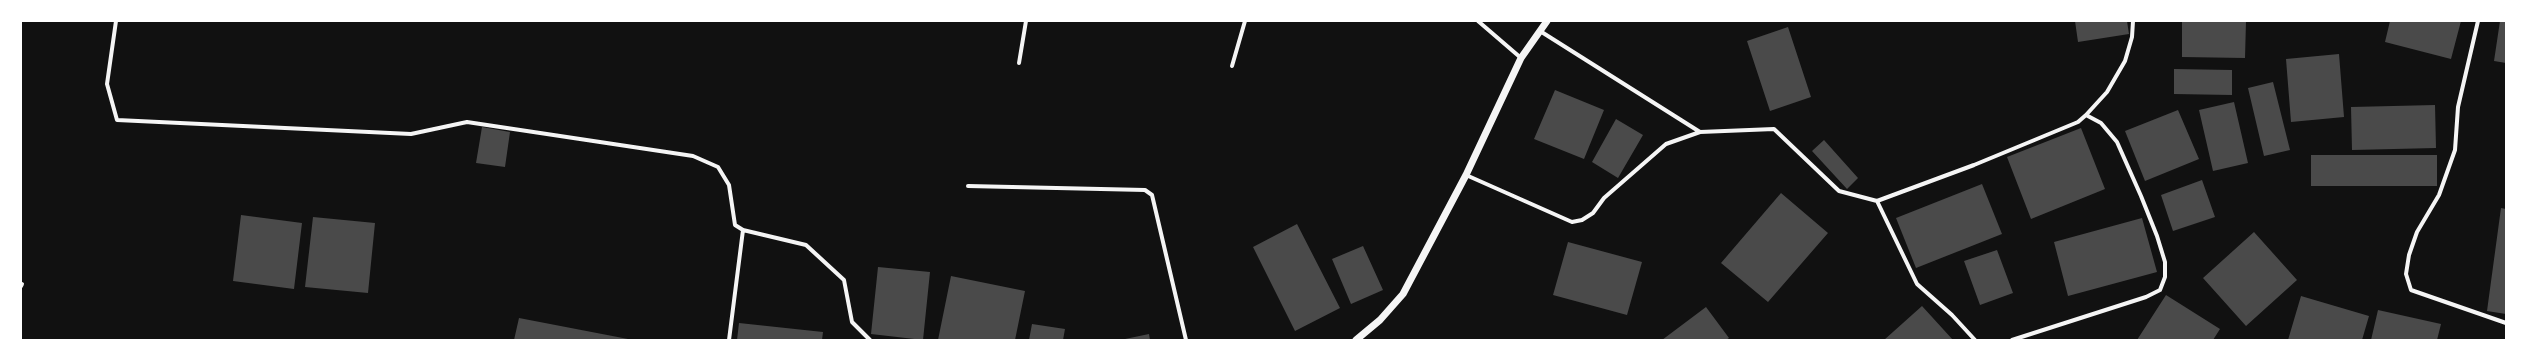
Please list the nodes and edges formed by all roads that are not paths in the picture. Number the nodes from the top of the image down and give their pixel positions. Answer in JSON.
{"nodes":[{"id":1,"x":116,"y":21,"type":"edge"},
{"id":2,"x":1026,"y":21,"type":"edge"},
{"id":3,"x":1245,"y":21,"type":"edge"},
{"id":4,"x":1478,"y":21,"type":"edge"},
{"id":5,"x":1547,"y":21,"type":"edge"},
{"id":6,"x":2133,"y":21,"type":"edge"},
{"id":7,"x":2478,"y":21,"type":"edge"},
{"id":8,"x":1540,"y":31,"type":"junction"},
{"id":9,"x":1521,"y":58,"type":"junction"},
{"id":10,"x":1019,"y":63,"type":"dead end"},
{"id":11,"x":1232,"y":66,"type":"dead end"},
{"id":12,"x":2086,"y":115,"type":"junction"},
{"id":13,"x":1700,"y":132,"type":"junction"},
{"id":14,"x":1466,"y":175,"type":"junction"},
{"id":15,"x":968,"y":186,"type":"dead end"},
{"id":16,"x":1877,"y":201,"type":"junction"},
{"id":17,"x":743,"y":230,"type":"junction"},
{"id":18,"x":2506,"y":323,"type":"edge"},
{"id":19,"x":729,"y":340,"type":"edge"},
{"id":20,"x":870,"y":340,"type":"edge"},
{"id":21,"x":1186,"y":340,"type":"edge"},
{"id":22,"x":1356,"y":340,"type":"edge"},
{"id":23,"x":1975,"y":340,"type":"edge"},
{"id":24,"x":2012,"y":340,"type":"edge"}],
"edges":[{"from":1,"to":17,"type":"street"},
{"from":2,"to":10,"type":"street"},
{"from":3,"to":11,"type":"street"},
{"from":4,"to":9,"type":"street"},
{"from":5,"to":8,"type":"street"},
{"from":6,"to":12,"type":"street"},
{"from":7,"to":18,"type":"street"},
{"from":8,"to":9,"type":"street"},
{"from":8,"to":13,"type":"street"},
{"from":9,"to":14,"type":"street"},
{"from":12,"to":16,"type":"street"},
{"from":12,"to":24,"type":"street"},
{"from":13,"to":14,"type":"street"},
{"from":13,"to":16,"type":"street"},
{"from":14,"to":22,"type":"street"},
{"from":15,"to":21,"type":"street"},
{"from":16,"to":23,"type":"street"},
{"from":17,"to":19,"type":"street"},
{"from":17,"to":20,"type":"street"}]}
